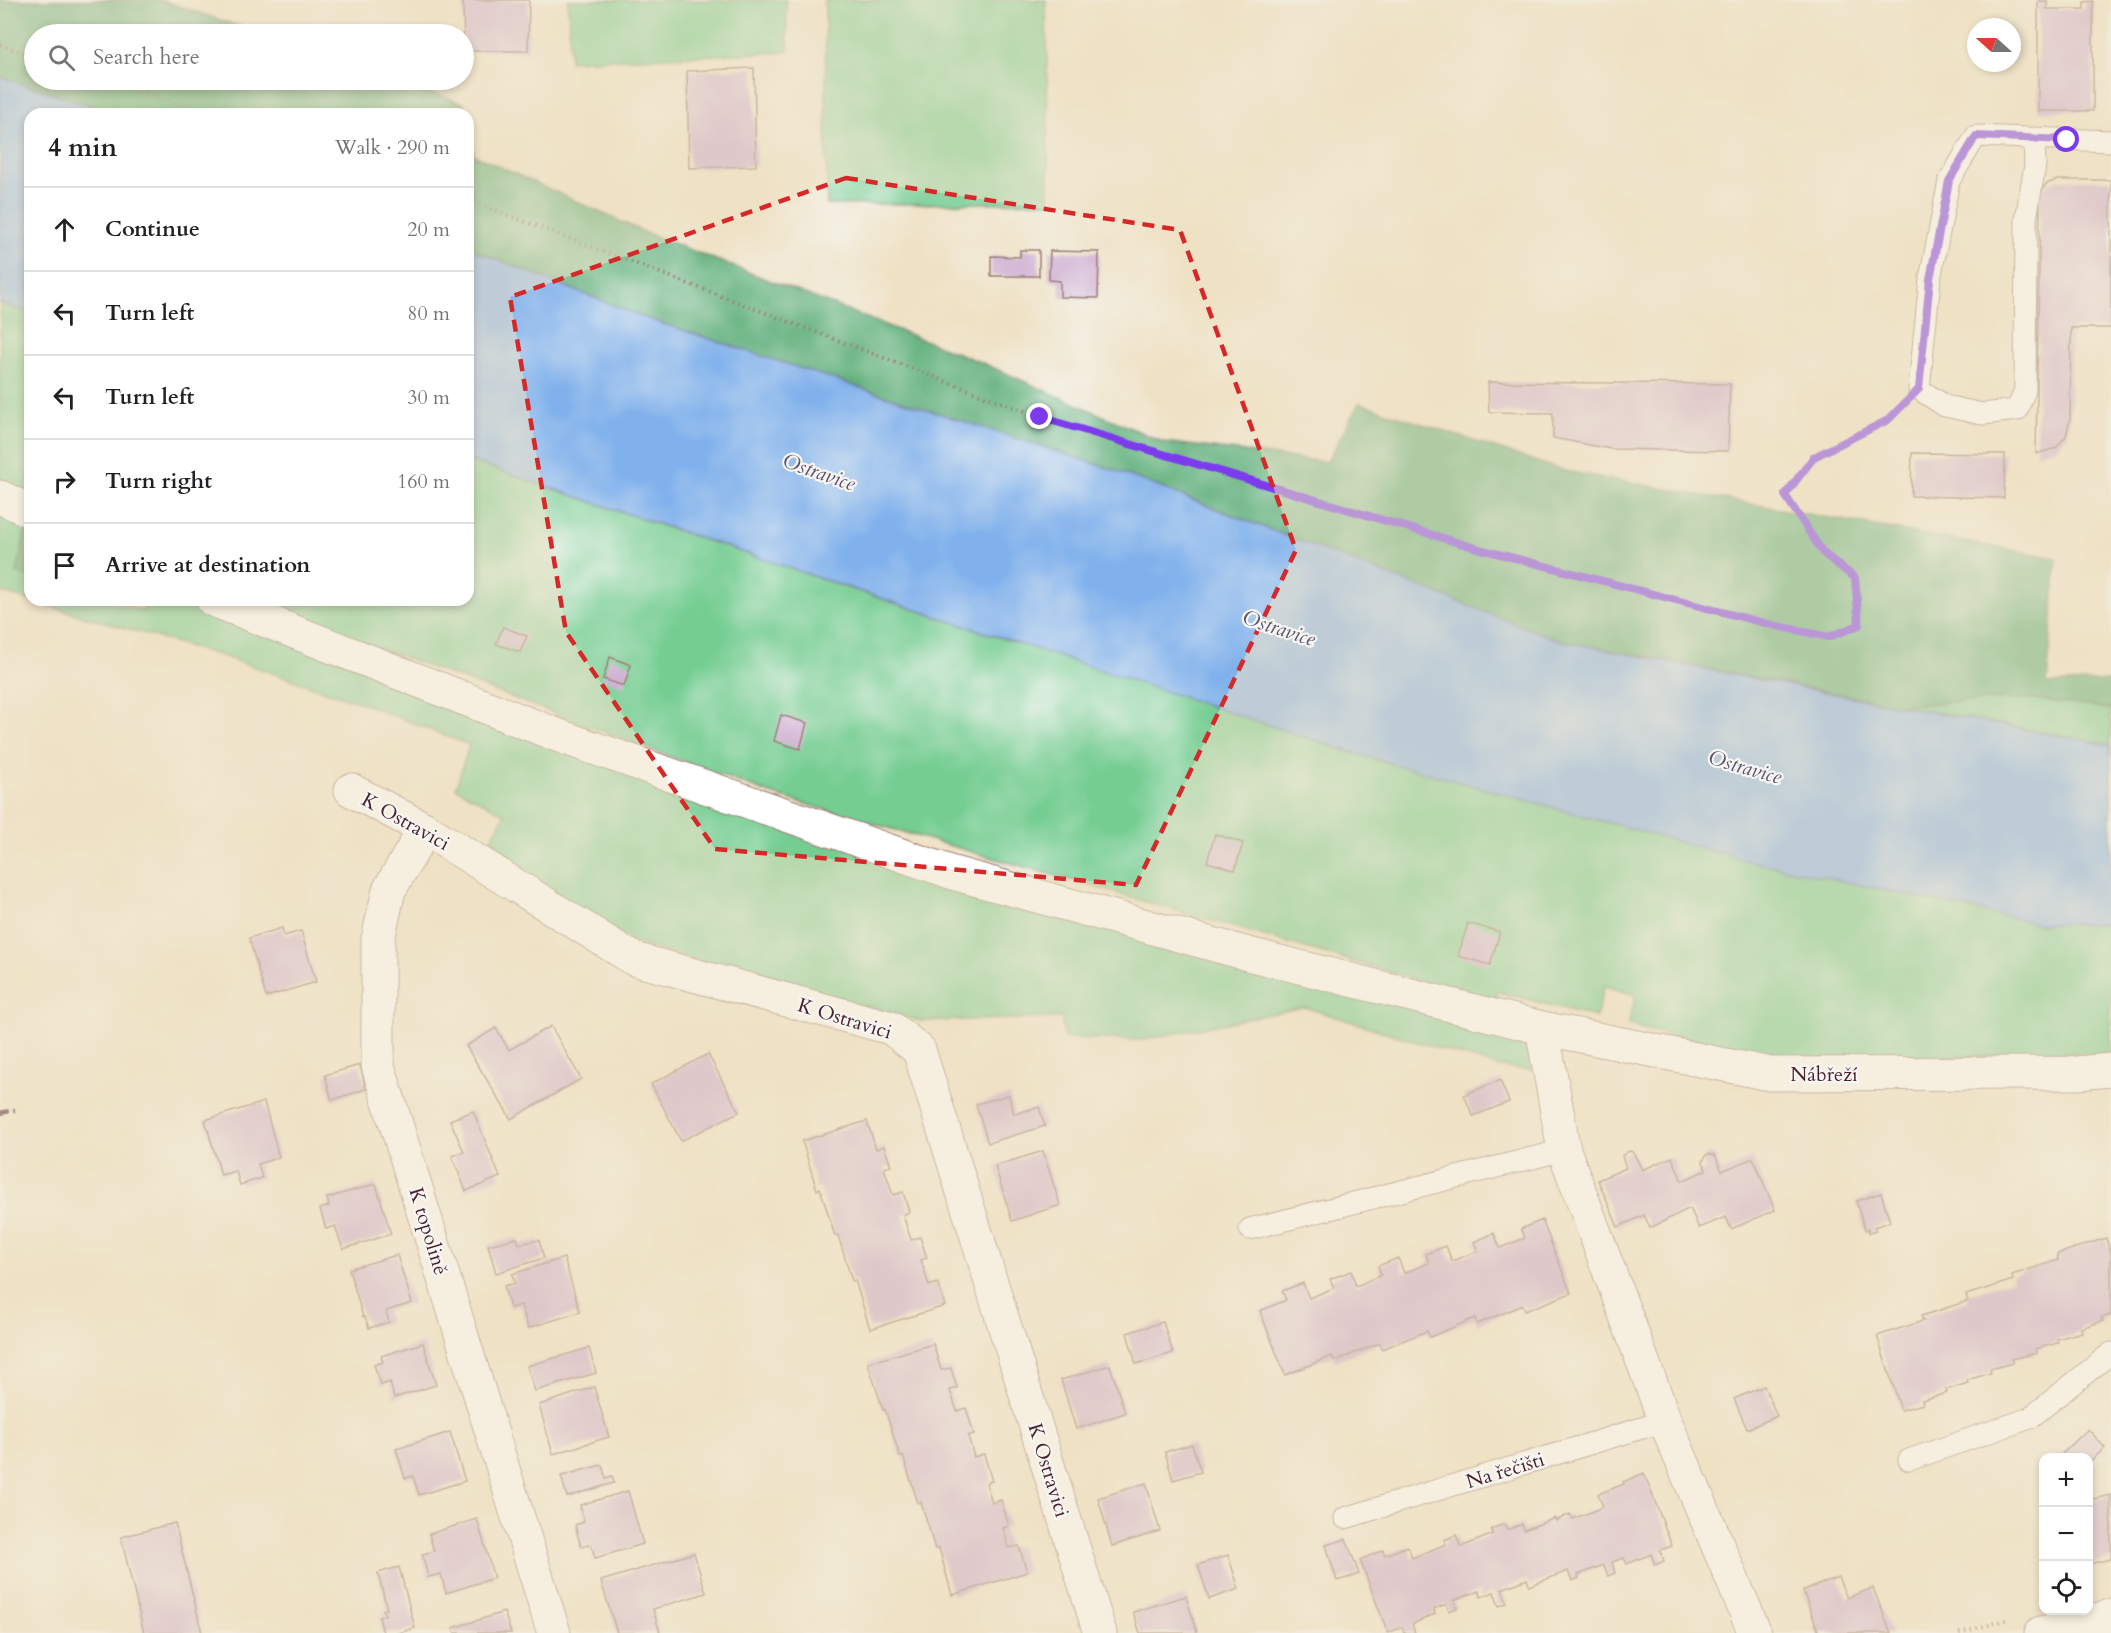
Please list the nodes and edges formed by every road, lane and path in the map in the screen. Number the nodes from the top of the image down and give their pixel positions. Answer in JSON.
{"nodes":[{"id":1,"x":0,"y":45,"type":"edge"},
{"id":2,"x":24,"y":53,"type":"edge"},
{"id":3,"x":136,"y":90,"type":"edge"},
{"id":4,"x":191,"y":108,"type":"edge"},
{"id":5,"x":2034,"y":138,"type":"junction"},
{"id":6,"x":2111,"y":141,"type":"edge"},
{"id":7,"x":474,"y":202,"type":"edge"},
{"id":8,"x":1919,"y":389,"type":"junction"},
{"id":9,"x":0,"y":496,"type":"edge"},
{"id":10,"x":24,"y":509,"type":"edge"},
{"id":11,"x":228,"y":606,"type":"edge"},
{"id":12,"x":351,"y":790,"type":"dead end"},
{"id":13,"x":425,"y":829,"type":"junction"},
{"id":14,"x":1542,"y":1028,"type":"junction"},
{"id":15,"x":2111,"y":1070,"type":"edge"},
{"id":16,"x":1564,"y":1150,"type":"junction"},
{"id":17,"x":1250,"y":1229,"type":"dead end"},
{"id":18,"x":2111,"y":1353,"type":"edge"},
{"id":19,"x":1665,"y":1421,"type":"junction"},
{"id":20,"x":1910,"y":1460,"type":"dead end"},
{"id":21,"x":1345,"y":1518,"type":"dead end"},
{"id":22,"x":2111,"y":1616,"type":"edge"},
{"id":23,"x":2012,"y":1618,"type":"dead end"},
{"id":24,"x":554,"y":1633,"type":"edge"},
{"id":25,"x":1100,"y":1633,"type":"edge"},
{"id":26,"x":1755,"y":1633,"type":"edge"},
{"id":27,"x":1959,"y":1633,"type":"edge"},
{"id":28,"x":2041,"y":1633,"type":"edge"}],
"edges":[{"from":1,"to":2,"type":"path"},
{"from":3,"to":4,"type":"path"},
{"from":5,"to":6,"type":"lane"},
{"from":5,"to":8,"type":"lane"},
{"from":5,"to":8,"type":"lane"},
{"from":7,"to":8,"type":"path"},
{"from":9,"to":10,"type":"street"},
{"from":11,"to":14,"type":"street","name":"Nábřeží"},
{"from":12,"to":13,"type":"street","name":"K Ostravici"},
{"from":13,"to":24,"type":"street","name":"K topolině"},
{"from":13,"to":25,"type":"street","name":"K Ostravici"},
{"from":14,"to":15,"type":"street","name":"Nábřeží"},
{"from":14,"to":16,"type":"street"},
{"from":16,"to":17,"type":"lane"},
{"from":16,"to":19,"type":"street"},
{"from":18,"to":20,"type":"lane"},
{"from":19,"to":21,"type":"lane","name":"Na řečišti"},
{"from":19,"to":26,"type":"street"},
{"from":22,"to":28,"type":"street"},
{"from":23,"to":27,"type":"path"}]}
